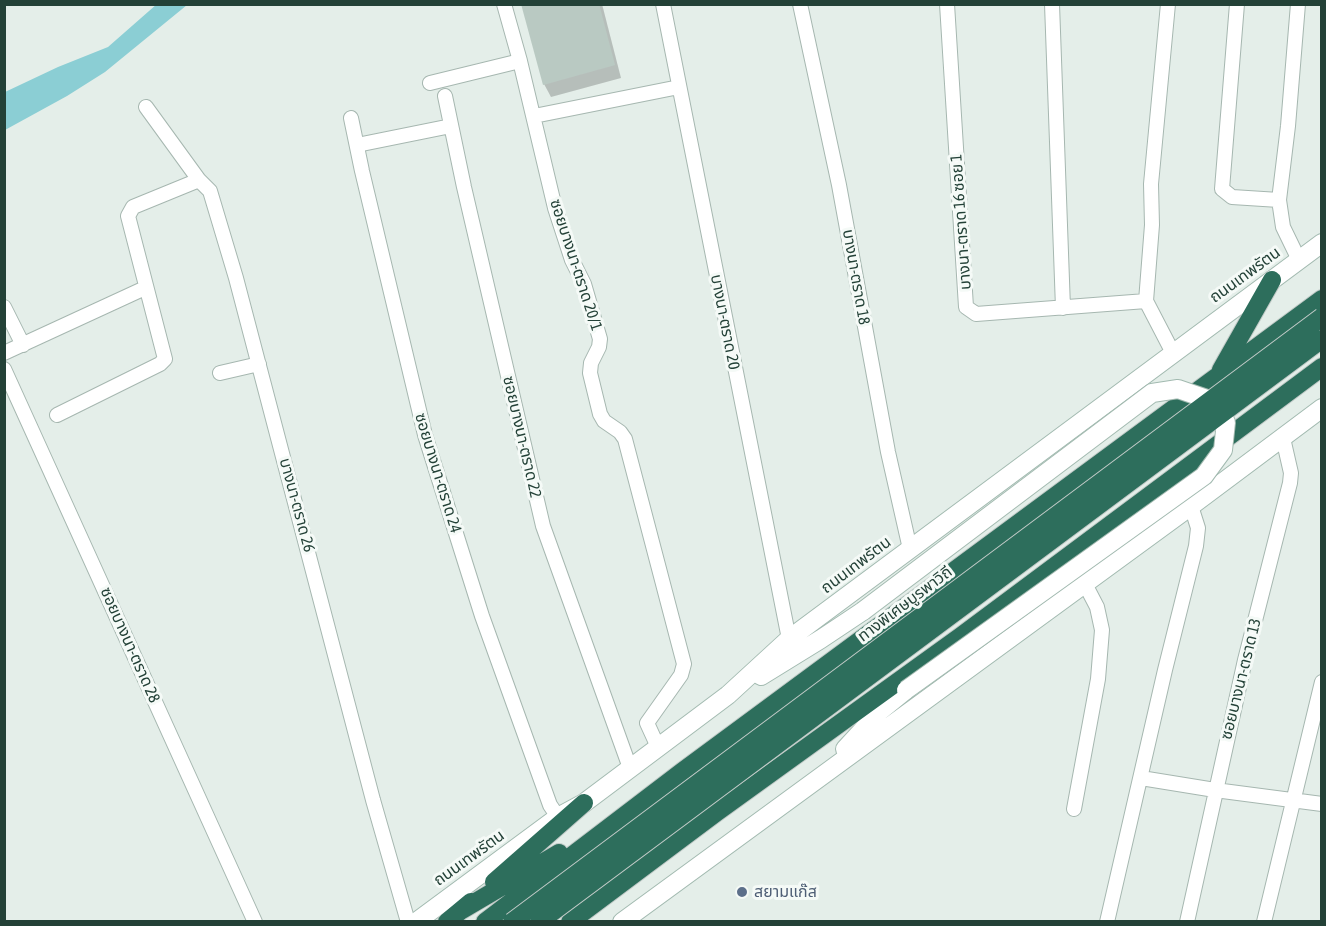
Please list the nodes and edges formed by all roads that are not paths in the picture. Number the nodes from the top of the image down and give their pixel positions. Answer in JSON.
{"nodes":[{"id":1,"x":504,"y":4,"type":"edge"},
{"id":2,"x":663,"y":4,"type":"edge"},
{"id":3,"x":800,"y":4,"type":"edge"},
{"id":4,"x":947,"y":4,"type":"edge"},
{"id":5,"x":1052,"y":4,"type":"edge"},
{"id":6,"x":1168,"y":4,"type":"edge"},
{"id":7,"x":1237,"y":4,"type":"edge"},
{"id":8,"x":1298,"y":4,"type":"edge"},
{"id":9,"x":520,"y":61,"type":"junction"},
{"id":10,"x":430,"y":83,"type":"dead end"},
{"id":11,"x":679,"y":87,"type":"junction"},
{"id":12,"x":445,"y":96,"type":"dead end"},
{"id":13,"x":146,"y":106,"type":"dead end"},
{"id":14,"x":534,"y":116,"type":"junction"},
{"id":15,"x":351,"y":118,"type":"dead end"},
{"id":16,"x":451,"y":126,"type":"junction"},
{"id":17,"x":357,"y":145,"type":"junction"},
{"id":18,"x":199,"y":180,"type":"junction"},
{"id":19,"x":1279,"y":200,"type":"junction"},
{"id":20,"x":1321,"y":242,"type":"edge"},
{"id":21,"x":1299,"y":260,"type":"junction"},
{"id":22,"x":1272,"y":280,"type":"junction"},
{"id":23,"x":145,"y":288,"type":"junction"},
{"id":24,"x":1322,"y":299,"type":"edge"},
{"id":25,"x":1146,"y":301,"type":"junction"},
{"id":26,"x":4,"y":307,"type":"edge"},
{"id":27,"x":1063,"y":308,"type":"junction"},
{"id":28,"x":1322,"y":317,"type":"edge"},
{"id":29,"x":1322,"y":339,"type":"edge"},
{"id":30,"x":23,"y":345,"type":"junction"},
{"id":31,"x":4,"y":353,"type":"edge"},
{"id":32,"x":1173,"y":353,"type":"junction"},
{"id":33,"x":259,"y":364,"type":"junction"},
{"id":34,"x":1322,"y":367,"type":"edge"},
{"id":35,"x":4,"y":369,"type":"edge"},
{"id":36,"x":220,"y":373,"type":"dead end"},
{"id":37,"x":1217,"y":377,"type":"junction"},
{"id":38,"x":9,"y":390,"type":"edge"},
{"id":39,"x":1322,"y":408,"type":"edge"},
{"id":40,"x":57,"y":415,"type":"dead end"},
{"id":41,"x":1282,"y":438,"type":"junction"},
{"id":42,"x":1191,"y":506,"type":"junction"},
{"id":43,"x":909,"y":549,"type":"junction"},
{"id":44,"x":1085,"y":584,"type":"junction"},
{"id":45,"x":789,"y":639,"type":"junction"},
{"id":46,"x":1322,"y":682,"type":"edge"},
{"id":47,"x":728,"y":695,"type":"junction"},
{"id":48,"x":658,"y":747,"type":"junction"},
{"id":49,"x":630,"y":768,"type":"junction"},
{"id":50,"x":1141,"y":778,"type":"junction"},
{"id":51,"x":814,"y":782,"type":"junction"},
{"id":52,"x":1215,"y":790,"type":"junction"},
{"id":53,"x":1293,"y":800,"type":"junction"},
{"id":54,"x":584,"y":803,"type":"junction"},
{"id":55,"x":1322,"y":804,"type":"edge"},
{"id":56,"x":635,"y":808,"type":"junction"},
{"id":57,"x":1074,"y":809,"type":"dead end"},
{"id":58,"x":558,"y":817,"type":"junction"},
{"id":59,"x":612,"y":890,"type":"junction"},
{"id":60,"x":462,"y":910,"type":"junction"},
{"id":61,"x":255,"y":921,"type":"edge"},
{"id":62,"x":408,"y":921,"type":"edge"},
{"id":63,"x":416,"y":921,"type":"edge"},
{"id":64,"x":447,"y":921,"type":"edge"},
{"id":65,"x":485,"y":921,"type":"edge"},
{"id":66,"x":512,"y":921,"type":"edge"},
{"id":67,"x":539,"y":921,"type":"edge"},
{"id":68,"x":570,"y":921,"type":"edge"},
{"id":69,"x":579,"y":921,"type":"edge"},
{"id":70,"x":622,"y":921,"type":"edge"},
{"id":71,"x":1107,"y":921,"type":"edge"},
{"id":72,"x":1186,"y":921,"type":"edge"},
{"id":73,"x":1264,"y":921,"type":"edge"}],
"edges":[{"from":1,"to":9,"type":"street","name":"ซอยบางนา-ตราด 20/1"},
{"from":2,"to":11,"type":"street","name":"บางนา-ตราด 20"},
{"from":3,"to":43,"type":"street","name":"บางนา-ตราด 18"},
{"from":4,"to":27,"type":"street","name":"บางนา-ตราด 16 ซอย 1"},
{"from":5,"to":27,"type":"street"},
{"from":6,"to":25,"type":"street"},
{"from":7,"to":19,"type":"street"},
{"from":8,"to":19,"type":"street"},
{"from":9,"to":10,"type":"street"},
{"from":9,"to":14,"type":"street","name":"ซอยบางนา-ตราด 20/1"},
{"from":11,"to":14,"type":"street"},
{"from":11,"to":45,"type":"street","name":"บางนา-ตราด 20"},
{"from":12,"to":16,"type":"street","name":"ซอยบางนา-ตราด 22"},
{"from":13,"to":18,"type":"street","name":"บางนา-ตราด 26"},
{"from":14,"to":48,"type":"street","name":"ซอยบางนา-ตราด 20/1"},
{"from":15,"to":17,"type":"street","name":"ซอยบางนา-ตราด 24"},
{"from":16,"to":17,"type":"street"},
{"from":16,"to":49,"type":"street","name":"ซอยบางนา-ตราด 22"},
{"from":17,"to":58,"type":"street","name":"ซอยบางนา-ตราด 24"},
{"from":18,"to":23,"type":"street"},
{"from":18,"to":33,"type":"street","name":"บางนา-ตราด 26"},
{"from":19,"to":21,"type":"street"},
{"from":20,"to":21,"type":"main road","name":"ถนนเทพรัตน"},
{"from":21,"to":22,"type":"main road","name":"ถนนเทพรัตน"},
{"from":22,"to":32,"type":"main road","name":"ถนนเทพรัตน"},
{"from":22,"to":37,"type":"highway"},
{"from":23,"to":30,"type":"street"},
{"from":23,"to":40,"type":"street"},
{"from":24,"to":37,"type":"highway"},
{"from":25,"to":27,"type":"street","name":"บางนา-ตราด 16 ซอย 1"},
{"from":25,"to":32,"type":"street"},
{"from":26,"to":30,"type":"street"},
{"from":28,"to":66,"type":"highway","name":"ทางพิเศษบูรพาวิถี","bridge":true},
{"from":29,"to":67,"type":"highway","bridge":true},
{"from":30,"to":31,"type":"street"},
{"from":32,"to":43,"type":"main road","name":"ถนนเทพรัตน"},
{"from":33,"to":36,"type":"street"},
{"from":33,"to":62,"type":"street","name":"บางนา-ตราด 26"},
{"from":34,"to":59,"type":"highway"},
{"from":35,"to":38,"type":"street","name":"ซอยบางนา-ตราด 28"},
{"from":37,"to":56,"type":"highway"},
{"from":38,"to":61,"type":"street","name":"ซอยบางนา-ตราด 28"},
{"from":39,"to":41,"type":"main road"},
{"from":41,"to":42,"type":"main road"},
{"from":41,"to":52,"type":"street","name":"ซอยบางนา-ตราด 13"},
{"from":42,"to":44,"type":"main road"},
{"from":42,"to":50,"type":"street"},
{"from":43,"to":45,"type":"main road","name":"ถนนเทพรัตน"},
{"from":44,"to":51,"type":"main road"},
{"from":44,"to":57,"type":"street"},
{"from":45,"to":47,"type":"main road","name":"ถนนเทพรัตน"},
{"from":46,"to":53,"type":"street"},
{"from":47,"to":48,"type":"main road","name":"ถนนเทพรัตน"},
{"from":47,"to":51,"type":"main road","bridge":true},
{"from":48,"to":49,"type":"main road","name":"ถนนเทพรัตน"},
{"from":49,"to":54,"type":"main road","name":"ถนนเทพรัตน"},
{"from":50,"to":52,"type":"street"},
{"from":50,"to":71,"type":"street"},
{"from":51,"to":70,"type":"main road"},
{"from":52,"to":53,"type":"street"},
{"from":52,"to":72,"type":"street","name":"ซอยบางนา-ตราด 13"},
{"from":53,"to":55,"type":"street"},
{"from":53,"to":73,"type":"street"},
{"from":54,"to":58,"type":"main road","name":"ถนนเทพรัตน"},
{"from":54,"to":60,"type":"highway"},
{"from":56,"to":60,"type":"highway"},
{"from":56,"to":65,"type":"highway"},
{"from":58,"to":63,"type":"main road","name":"ถนนเทพรัตน"},
{"from":59,"to":68,"type":"highway"},
{"from":59,"to":69,"type":"highway"},
{"from":60,"to":64,"type":"highway"}]}
